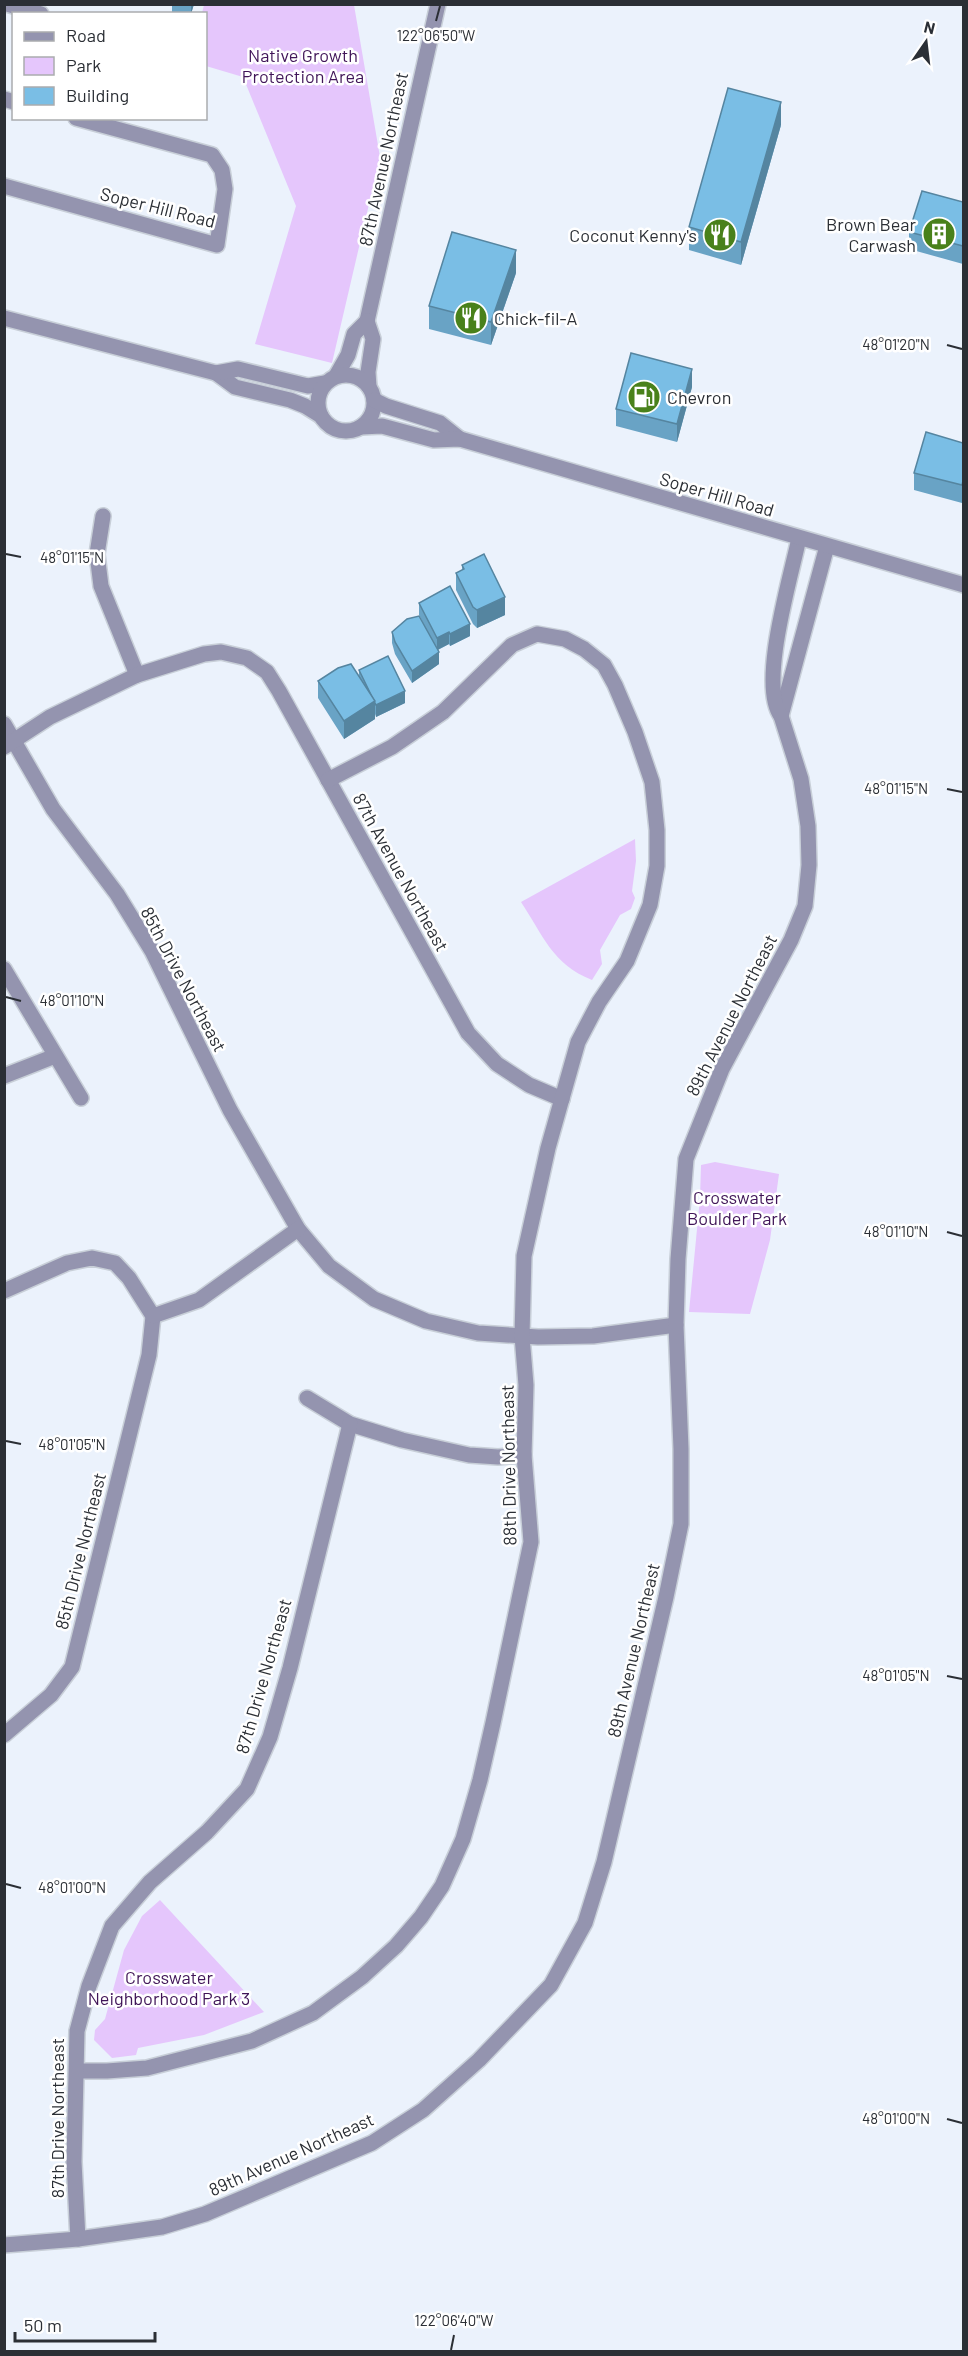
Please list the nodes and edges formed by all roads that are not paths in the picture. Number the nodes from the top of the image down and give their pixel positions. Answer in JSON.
{"nodes":[{"id":1,"x":7,"y":4,"type":"edge"},
{"id":2,"x":438,"y":4,"type":"edge"},
{"id":3,"x":34,"y":12,"type":"edge"},
{"id":4,"x":83,"y":120,"type":"edge"},
{"id":5,"x":5,"y":187,"type":"edge"},
{"id":6,"x":4,"y":318,"type":"edge"},
{"id":7,"x":367,"y":321,"type":"junction"},
{"id":8,"x":216,"y":373,"type":"junction"},
{"id":9,"x":331,"y":380,"type":"junction"},
{"id":10,"x":372,"y":393,"type":"junction"},
{"id":11,"x":321,"y":416,"type":"junction"},
{"id":12,"x":361,"y":427,"type":"junction"},
{"id":13,"x":459,"y":439,"type":"junction"},
{"id":14,"x":103,"y":516,"type":"dead end"},
{"id":15,"x":799,"y":538,"type":"junction"},
{"id":16,"x":827,"y":546,"type":"junction"},
{"id":17,"x":963,"y":585,"type":"edge"},
{"id":18,"x":137,"y":675,"type":"junction"},
{"id":19,"x":781,"y":717,"type":"junction"},
{"id":20,"x":4,"y":724,"type":"edge"},
{"id":21,"x":9,"y":744,"type":"edge"},
{"id":22,"x":328,"y":780,"type":"junction"},
{"id":23,"x":4,"y":969,"type":"edge"},
{"id":24,"x":55,"y":1056,"type":"junction"},
{"id":25,"x":4,"y":1076,"type":"edge"},
{"id":26,"x":81,"y":1098,"type":"dead end"},
{"id":27,"x":562,"y":1099,"type":"junction"},
{"id":28,"x":298,"y":1229,"type":"junction"},
{"id":29,"x":4,"y":1291,"type":"edge"},
{"id":30,"x":153,"y":1316,"type":"junction"},
{"id":31,"x":676,"y":1325,"type":"junction"},
{"id":32,"x":522,"y":1336,"type":"junction"},
{"id":33,"x":307,"y":1398,"type":"dead end"},
{"id":34,"x":350,"y":1425,"type":"junction"},
{"id":35,"x":524,"y":1455,"type":"junction"},
{"id":36,"x":4,"y":1735,"type":"edge"},
{"id":37,"x":77,"y":2070,"type":"junction"},
{"id":38,"x":78,"y":2239,"type":"junction"},
{"id":39,"x":4,"y":2245,"type":"edge"}],
"edges":[{"from":1,"to":3,"type":"street"},
{"from":2,"to":7,"type":"street","name":"87th Avenue Northeast"},
{"from":4,"to":5,"type":"street","name":"Soper Hill Road"},
{"from":6,"to":8,"type":"street"},
{"from":7,"to":9,"type":"street"},
{"from":7,"to":10,"type":"street"},
{"from":8,"to":9,"type":"street"},
{"from":8,"to":11,"type":"street"},
{"from":9,"to":10,"type":"street"},
{"from":9,"to":11,"type":"street"},
{"from":10,"to":12,"type":"street"},
{"from":10,"to":13,"type":"street"},
{"from":11,"to":12,"type":"street"},
{"from":12,"to":13,"type":"street"},
{"from":13,"to":15,"type":"street","name":"Soper Hill Road"},
{"from":14,"to":18,"type":"street"},
{"from":15,"to":16,"type":"street","name":"Soper Hill Road"},
{"from":15,"to":19,"type":"street","name":"89th Avenue Northeast"},
{"from":16,"to":17,"type":"street","name":"Soper Hill Road"},
{"from":16,"to":19,"type":"street"},
{"from":18,"to":21,"type":"street"},
{"from":18,"to":22,"type":"street","name":"87th Avenue Northeast"},
{"from":19,"to":31,"type":"street","name":"89th Avenue Northeast"},
{"from":20,"to":21,"type":"street","name":"85th Drive Northeast"},
{"from":21,"to":28,"type":"street","name":"85th Drive Northeast"},
{"from":22,"to":27,"type":"street","name":"87th Avenue Northeast"},
{"from":22,"to":27,"type":"street","name":"88th Drive Northeast"},
{"from":23,"to":24,"type":"street"},
{"from":24,"to":25,"type":"street"},
{"from":24,"to":26,"type":"street"},
{"from":27,"to":32,"type":"street","name":"88th Drive Northeast"},
{"from":28,"to":30,"type":"street"},
{"from":28,"to":32,"type":"street","name":"85th Drive Northeast"},
{"from":29,"to":30,"type":"street"},
{"from":30,"to":36,"type":"street","name":"85th Drive Northeast"},
{"from":31,"to":32,"type":"street","name":"85th Drive Northeast"},
{"from":31,"to":38,"type":"street","name":"89th Avenue Northeast"},
{"from":32,"to":35,"type":"street","name":"88th Drive Northeast"},
{"from":33,"to":34,"type":"street"},
{"from":34,"to":35,"type":"street"},
{"from":34,"to":37,"type":"street","name":"87th Drive Northeast"},
{"from":35,"to":37,"type":"street","name":"88th Drive Northeast"},
{"from":37,"to":38,"type":"street","name":"87th Drive Northeast"},
{"from":38,"to":39,"type":"street","name":"89th Avenue Northeast"}]}
